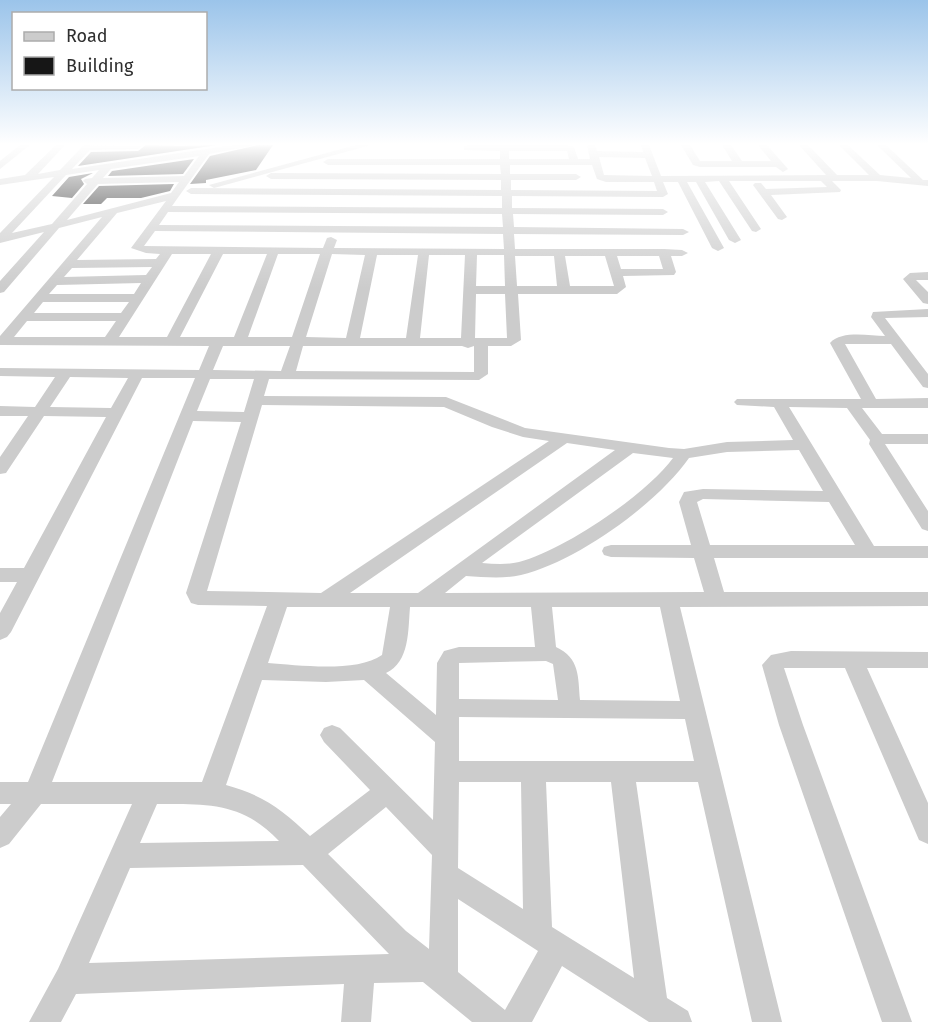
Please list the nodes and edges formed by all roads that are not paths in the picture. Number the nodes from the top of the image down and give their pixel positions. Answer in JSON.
{"nodes":[{"id":1,"x":762,"y":192,"type":"edge"},
{"id":2,"x":46,"y":193,"type":"edge"},
{"id":3,"x":84,"y":193,"type":"edge"},
{"id":4,"x":131,"y":193,"type":"edge"},
{"id":5,"x":176,"y":193,"type":"edge"},
{"id":6,"x":185,"y":193,"type":"edge"},
{"id":7,"x":322,"y":193,"type":"edge"},
{"id":8,"x":346,"y":193,"type":"junction"},
{"id":9,"x":507,"y":193,"type":"junction"},
{"id":10,"x":663,"y":193,"type":"edge"},
{"id":11,"x":688,"y":193,"type":"edge"},
{"id":12,"x":707,"y":193,"type":"edge"},
{"id":13,"x":731,"y":193,"type":"edge"},
{"id":14,"x":174,"y":196,"type":"junction"},
{"id":15,"x":164,"y":209,"type":"junction"},
{"id":16,"x":115,"y":210,"type":"junction"},
{"id":17,"x":341,"y":210,"type":"junction"},
{"id":18,"x":507,"y":211,"type":"junction"},
{"id":19,"x":663,"y":212,"type":"dead end"},
{"id":20,"x":782,"y":217,"type":"dead end"},
{"id":21,"x":57,"y":225,"type":"junction"},
{"id":22,"x":150,"y":228,"type":"junction"},
{"id":23,"x":756,"y":229,"type":"dead end"},
{"id":24,"x":334,"y":230,"type":"junction"},
{"id":25,"x":508,"y":231,"type":"junction"},
{"id":26,"x":683,"y":232,"type":"dead end"},
{"id":27,"x":1,"y":239,"type":"edge"},
{"id":28,"x":735,"y":240,"type":"dead end"},
{"id":29,"x":718,"y":248,"type":"dead end"},
{"id":30,"x":169,"y":249,"type":"junction"},
{"id":31,"x":219,"y":250,"type":"junction"},
{"id":32,"x":274,"y":250,"type":"junction"},
{"id":33,"x":327,"y":251,"type":"junction"},
{"id":34,"x":372,"y":251,"type":"junction"},
{"id":35,"x":424,"y":252,"type":"junction"},
{"id":36,"x":471,"y":252,"type":"junction"},
{"id":37,"x":510,"y":252,"type":"junction"},
{"id":38,"x":559,"y":252,"type":"junction"},
{"id":39,"x":610,"y":252,"type":"junction"},
{"id":40,"x":664,"y":252,"type":"junction"},
{"id":41,"x":682,"y":253,"type":"dead end"},
{"id":42,"x":160,"y":263,"type":"junction"},
{"id":43,"x":68,"y":264,"type":"junction"},
{"id":44,"x":0,"y":265,"type":"edge"},
{"id":45,"x":21,"y":265,"type":"junction"},
{"id":46,"x":616,"y":273,"type":"junction"},
{"id":47,"x":928,"y":276,"type":"edge"},
{"id":48,"x":150,"y":279,"type":"junction"},
{"id":49,"x":54,"y":281,"type":"junction"},
{"id":50,"x":0,"y":289,"type":"edge"},
{"id":51,"x":470,"y":290,"type":"junction"},
{"id":52,"x":512,"y":290,"type":"junction"},
{"id":53,"x":564,"y":290,"type":"junction"},
{"id":54,"x":39,"y":298,"type":"junction"},
{"id":55,"x":137,"y":298,"type":"junction"},
{"id":56,"x":928,"y":300,"type":"edge"},
{"id":57,"x":928,"y":313,"type":"edge"},
{"id":58,"x":22,"y":317,"type":"junction"},
{"id":59,"x":125,"y":317,"type":"junction"},
{"id":60,"x":895,"y":340,"type":"junction"},
{"id":61,"x":1,"y":341,"type":"edge"},
{"id":62,"x":109,"y":342,"type":"junction"},
{"id":63,"x":171,"y":342,"type":"junction"},
{"id":64,"x":217,"y":342,"type":"junction"},
{"id":65,"x":238,"y":342,"type":"junction"},
{"id":66,"x":297,"y":342,"type":"junction"},
{"id":67,"x":352,"y":343,"type":"junction"},
{"id":68,"x":412,"y":343,"type":"junction"},
{"id":69,"x":474,"y":344,"type":"junction"},
{"id":70,"x":0,"y":372,"type":"edge"},
{"id":71,"x":66,"y":372,"type":"junction"},
{"id":72,"x":137,"y":374,"type":"junction"},
{"id":73,"x":203,"y":375,"type":"junction"},
{"id":74,"x":263,"y":375,"type":"junction"},
{"id":75,"x":287,"y":375,"type":"junction"},
{"id":76,"x":928,"y":384,"type":"edge"},
{"id":77,"x":742,"y":402,"type":"dead end"},
{"id":78,"x":779,"y":403,"type":"junction"},
{"id":79,"x":871,"y":403,"type":"junction"},
{"id":80,"x":928,"y":403,"type":"edge"},
{"id":81,"x":855,"y":404,"type":"junction"},
{"id":82,"x":252,"y":409,"type":"junction"},
{"id":83,"x":0,"y":411,"type":"edge"},
{"id":84,"x":39,"y":412,"type":"junction"},
{"id":85,"x":118,"y":412,"type":"junction"},
{"id":86,"x":187,"y":416,"type":"junction"},
{"id":87,"x":564,"y":438,"type":"junction"},
{"id":88,"x":928,"y":439,"type":"edge"},
{"id":89,"x":878,"y":440,"type":"junction"},
{"id":90,"x":804,"y":445,"type":"junction"},
{"id":91,"x":630,"y":447,"type":"junction"},
{"id":92,"x":684,"y":454,"type":"junction"},
{"id":93,"x":0,"y":469,"type":"edge"},
{"id":94,"x":835,"y":497,"type":"junction"},
{"id":95,"x":928,"y":525,"type":"edge"},
{"id":96,"x":703,"y":550,"type":"junction"},
{"id":97,"x":611,"y":551,"type":"dead end"},
{"id":98,"x":868,"y":552,"type":"junction"},
{"id":99,"x":928,"y":552,"type":"edge"},
{"id":100,"x":461,"y":569,"type":"junction"},
{"id":101,"x":0,"y":575,"type":"edge"},
{"id":102,"x":31,"y":575,"type":"junction"},
{"id":103,"x":716,"y":598,"type":"junction"},
{"id":104,"x":668,"y":599,"type":"junction"},
{"id":105,"x":928,"y":599,"type":"edge"},
{"id":106,"x":279,"y":600,"type":"junction"},
{"id":107,"x":325,"y":600,"type":"junction"},
{"id":108,"x":411,"y":600,"type":"junction"},
{"id":109,"x":541,"y":601,"type":"junction"},
{"id":110,"x":0,"y":632,"type":"edge"},
{"id":111,"x":546,"y":652,"type":"junction"},
{"id":112,"x":852,"y":659,"type":"junction"},
{"id":113,"x":928,"y":660,"type":"edge"},
{"id":114,"x":253,"y":671,"type":"junction"},
{"id":115,"x":370,"y":672,"type":"junction"},
{"id":116,"x":447,"y":708,"type":"junction"},
{"id":117,"x":570,"y":709,"type":"junction"},
{"id":118,"x":694,"y":710,"type":"junction"},
{"id":119,"x":332,"y":735,"type":"dead end"},
{"id":120,"x":447,"y":738,"type":"junction"},
{"id":121,"x":533,"y":771,"type":"junction"},
{"id":122,"x":622,"y":771,"type":"junction"},
{"id":123,"x":708,"y":771,"type":"junction"},
{"id":124,"x":446,"y":772,"type":"junction"},
{"id":125,"x":387,"y":791,"type":"junction"},
{"id":126,"x":36,"y":792,"type":"junction"},
{"id":127,"x":0,"y":793,"type":"edge"},
{"id":128,"x":149,"y":793,"type":"junction"},
{"id":129,"x":211,"y":793,"type":"junction"},
{"id":130,"x":928,"y":832,"type":"edge"},
{"id":131,"x":0,"y":836,"type":"edge"},
{"id":132,"x":308,"y":853,"type":"junction"},
{"id":133,"x":122,"y":856,"type":"junction"},
{"id":134,"x":445,"y":862,"type":"junction"},
{"id":135,"x":548,"y":940,"type":"junction"},
{"id":136,"x":360,"y":968,"type":"junction"},
{"id":137,"x":435,"y":974,"type":"junction"},
{"id":138,"x":68,"y":979,"type":"junction"},
{"id":139,"x":653,"y":1007,"type":"junction"},
{"id":140,"x":44,"y":1022,"type":"edge"},
{"id":141,"x":356,"y":1022,"type":"edge"},
{"id":142,"x":496,"y":1022,"type":"edge"},
{"id":143,"x":514,"y":1022,"type":"edge"},
{"id":144,"x":677,"y":1022,"type":"edge"},
{"id":145,"x":767,"y":1022,"type":"edge"},
{"id":146,"x":897,"y":1022,"type":"edge"}],
"edges":[{"from":1,"to":20,"type":"street"},
{"from":2,"to":27,"type":"street"},
{"from":3,"to":21,"type":"street"},
{"from":4,"to":16,"type":"street"},
{"from":5,"to":14,"type":"street"},
{"from":6,"to":14,"type":"street"},
{"from":7,"to":8,"type":"street"},
{"from":8,"to":9,"type":"street"},
{"from":8,"to":17,"type":"street"},
{"from":9,"to":10,"type":"street"},
{"from":9,"to":18,"type":"street"},
{"from":11,"to":29,"type":"street"},
{"from":12,"to":28,"type":"street"},
{"from":13,"to":23,"type":"street"},
{"from":14,"to":15,"type":"street"},
{"from":14,"to":16,"type":"street"},
{"from":15,"to":17,"type":"street"},
{"from":15,"to":22,"type":"street"},
{"from":16,"to":21,"type":"street"},
{"from":16,"to":43,"type":"street"},
{"from":17,"to":18,"type":"street"},
{"from":17,"to":24,"type":"street"},
{"from":18,"to":19,"type":"street"},
{"from":18,"to":25,"type":"street"},
{"from":21,"to":27,"type":"street"},
{"from":21,"to":45,"type":"street"},
{"from":22,"to":24,"type":"street"},
{"from":22,"to":30,"type":"street"},
{"from":24,"to":25,"type":"street"},
{"from":24,"to":33,"type":"street"},
{"from":25,"to":26,"type":"street"},
{"from":25,"to":37,"type":"street"},
{"from":30,"to":31,"type":"street"},
{"from":30,"to":42,"type":"street"},
{"from":31,"to":32,"type":"street"},
{"from":31,"to":63,"type":"street"},
{"from":32,"to":33,"type":"street"},
{"from":32,"to":65,"type":"street"},
{"from":33,"to":34,"type":"street"},
{"from":33,"to":66,"type":"street"},
{"from":34,"to":35,"type":"street"},
{"from":34,"to":67,"type":"street"},
{"from":35,"to":36,"type":"street"},
{"from":35,"to":68,"type":"street"},
{"from":36,"to":37,"type":"street"},
{"from":36,"to":51,"type":"street"},
{"from":37,"to":38,"type":"street"},
{"from":37,"to":52,"type":"street"},
{"from":38,"to":39,"type":"street"},
{"from":38,"to":53,"type":"street"},
{"from":39,"to":40,"type":"street"},
{"from":39,"to":46,"type":"street"},
{"from":40,"to":41,"type":"street"},
{"from":40,"to":46,"type":"street"},
{"from":42,"to":43,"type":"street"},
{"from":42,"to":48,"type":"street"},
{"from":43,"to":49,"type":"street"},
{"from":44,"to":45,"type":"street"},
{"from":45,"to":50,"type":"street"},
{"from":46,"to":53,"type":"street"},
{"from":47,"to":56,"type":"street"},
{"from":48,"to":49,"type":"street"},
{"from":48,"to":55,"type":"street"},
{"from":49,"to":54,"type":"street"},
{"from":51,"to":52,"type":"street"},
{"from":51,"to":69,"type":"street"},
{"from":52,"to":53,"type":"street"},
{"from":52,"to":69,"type":"street"},
{"from":54,"to":55,"type":"street"},
{"from":54,"to":58,"type":"street"},
{"from":55,"to":59,"type":"street"},
{"from":57,"to":60,"type":"street"},
{"from":58,"to":59,"type":"street"},
{"from":58,"to":61,"type":"street"},
{"from":59,"to":62,"type":"street"},
{"from":60,"to":76,"type":"street"},
{"from":60,"to":79,"type":"street"},
{"from":61,"to":62,"type":"street"},
{"from":62,"to":63,"type":"street"},
{"from":63,"to":64,"type":"street"},
{"from":64,"to":65,"type":"street"},
{"from":64,"to":73,"type":"street"},
{"from":65,"to":66,"type":"street"},
{"from":66,"to":67,"type":"street"},
{"from":66,"to":75,"type":"street"},
{"from":67,"to":68,"type":"street"},
{"from":68,"to":69,"type":"street"},
{"from":69,"to":75,"type":"street"},
{"from":70,"to":71,"type":"street"},
{"from":71,"to":72,"type":"street"},
{"from":71,"to":84,"type":"street"},
{"from":72,"to":73,"type":"street"},
{"from":72,"to":85,"type":"street"},
{"from":73,"to":74,"type":"street"},
{"from":73,"to":86,"type":"street"},
{"from":74,"to":75,"type":"street"},
{"from":74,"to":82,"type":"street"},
{"from":77,"to":78,"type":"street"},
{"from":78,"to":81,"type":"street"},
{"from":78,"to":90,"type":"street"},
{"from":79,"to":80,"type":"street"},
{"from":79,"to":81,"type":"street"},
{"from":81,"to":89,"type":"street"},
{"from":82,"to":86,"type":"street"},
{"from":82,"to":87,"type":"street"},
{"from":82,"to":106,"type":"street"},
{"from":83,"to":84,"type":"street"},
{"from":84,"to":85,"type":"street"},
{"from":84,"to":93,"type":"street"},
{"from":85,"to":102,"type":"street"},
{"from":86,"to":126,"type":"street"},
{"from":87,"to":91,"type":"street"},
{"from":87,"to":107,"type":"street"},
{"from":88,"to":89,"type":"street"},
{"from":89,"to":95,"type":"street"},
{"from":90,"to":92,"type":"street"},
{"from":90,"to":94,"type":"street"},
{"from":91,"to":92,"type":"street"},
{"from":91,"to":100,"type":"street"},
{"from":92,"to":100,"type":"street"},
{"from":94,"to":96,"type":"street"},
{"from":94,"to":98,"type":"street"},
{"from":96,"to":97,"type":"street"},
{"from":96,"to":98,"type":"street"},
{"from":96,"to":103,"type":"street"},
{"from":98,"to":99,"type":"street"},
{"from":100,"to":108,"type":"street"},
{"from":101,"to":102,"type":"street"},
{"from":102,"to":110,"type":"street"},
{"from":103,"to":104,"type":"street"},
{"from":103,"to":105,"type":"street"},
{"from":104,"to":109,"type":"street"},
{"from":104,"to":118,"type":"street"},
{"from":106,"to":107,"type":"street"},
{"from":106,"to":114,"type":"street"},
{"from":107,"to":108,"type":"street"},
{"from":108,"to":109,"type":"street"},
{"from":108,"to":115,"type":"street"},
{"from":109,"to":111,"type":"street"},
{"from":111,"to":116,"type":"street"},
{"from":111,"to":117,"type":"street"},
{"from":112,"to":113,"type":"street"},
{"from":112,"to":130,"type":"street"},
{"from":112,"to":146,"type":"street"},
{"from":114,"to":115,"type":"street"},
{"from":114,"to":129,"type":"street"},
{"from":115,"to":120,"type":"street"},
{"from":116,"to":117,"type":"street"},
{"from":116,"to":120,"type":"street"},
{"from":117,"to":118,"type":"street"},
{"from":118,"to":123,"type":"street"},
{"from":119,"to":125,"type":"street"},
{"from":120,"to":124,"type":"street"},
{"from":121,"to":122,"type":"street"},
{"from":121,"to":124,"type":"street"},
{"from":121,"to":135,"type":"street"},
{"from":122,"to":123,"type":"street"},
{"from":122,"to":139,"type":"street"},
{"from":123,"to":145,"type":"street"},
{"from":124,"to":134,"type":"street"},
{"from":125,"to":132,"type":"street"},
{"from":125,"to":134,"type":"street"},
{"from":126,"to":127,"type":"street"},
{"from":126,"to":128,"type":"street"},
{"from":126,"to":131,"type":"street"},
{"from":128,"to":129,"type":"street"},
{"from":128,"to":133,"type":"street"},
{"from":129,"to":132,"type":"street"},
{"from":132,"to":133,"type":"street"},
{"from":132,"to":137,"type":"street"},
{"from":133,"to":138,"type":"street"},
{"from":134,"to":135,"type":"street"},
{"from":134,"to":137,"type":"street"},
{"from":135,"to":139,"type":"street"},
{"from":135,"to":143,"type":"street"},
{"from":136,"to":137,"type":"street"},
{"from":136,"to":138,"type":"street"},
{"from":136,"to":141,"type":"street"},
{"from":137,"to":142,"type":"street"},
{"from":138,"to":140,"type":"street"},
{"from":139,"to":144,"type":"street"}]}
